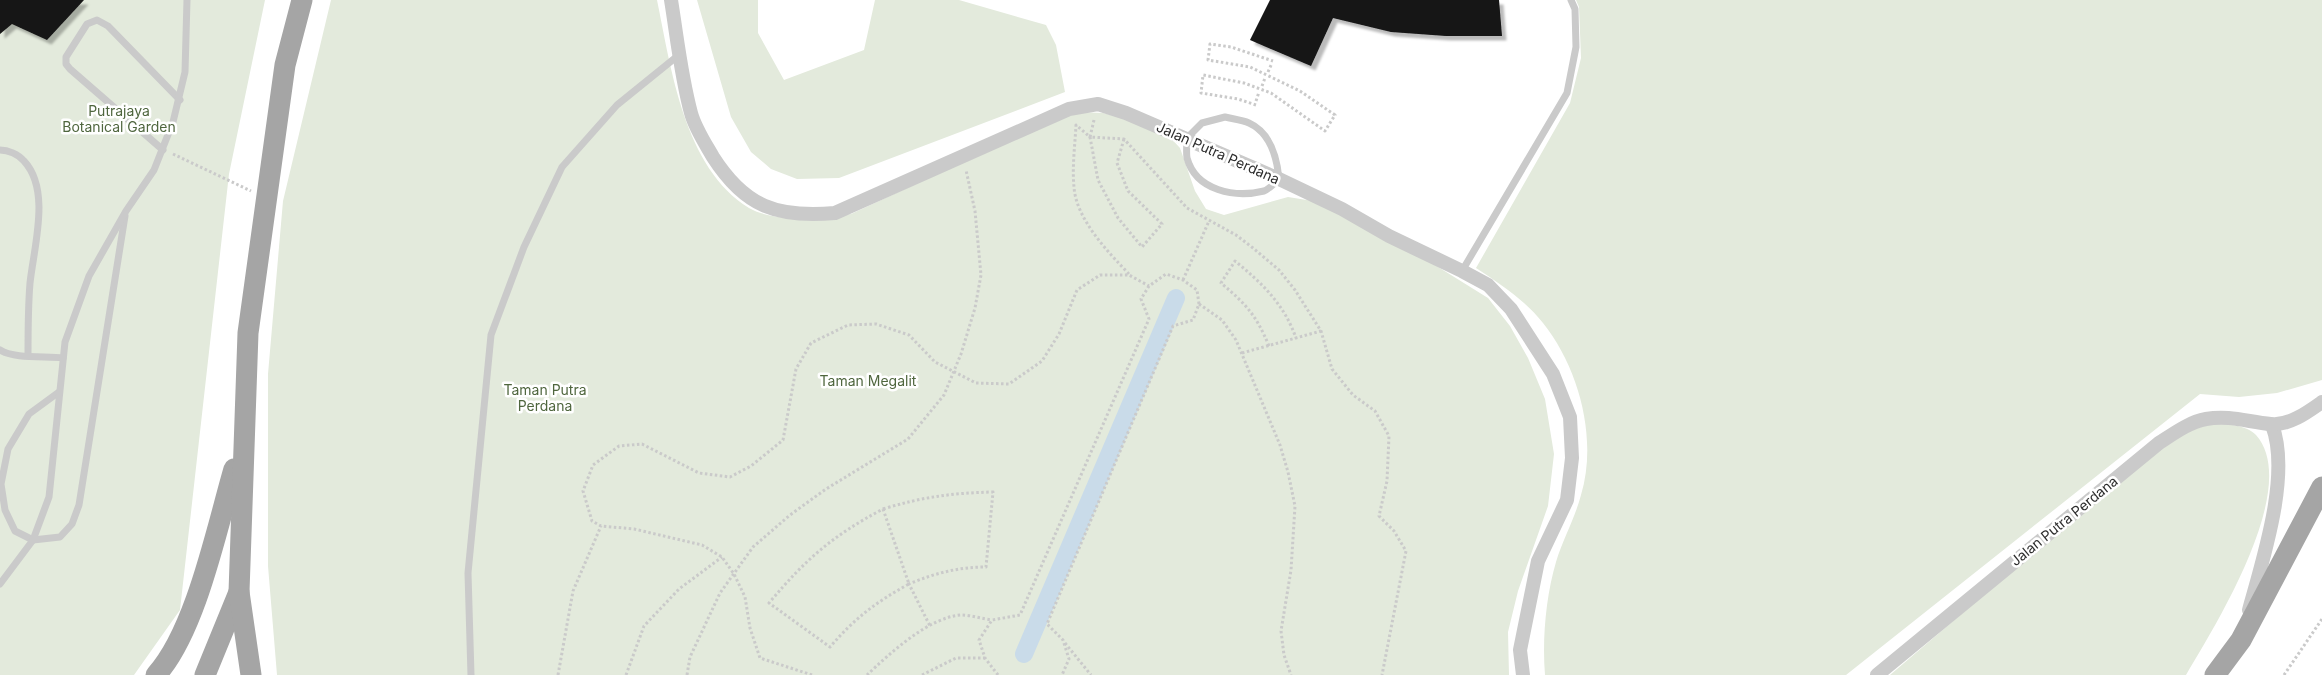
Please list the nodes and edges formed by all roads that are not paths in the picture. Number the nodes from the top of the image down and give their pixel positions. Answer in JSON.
{"nodes":[{"id":1,"x":187,"y":0,"type":"edge"},
{"id":2,"x":302,"y":0,"type":"edge"},
{"id":3,"x":670,"y":0,"type":"edge"},
{"id":4,"x":1571,"y":0,"type":"edge"},
{"id":5,"x":680,"y":54,"type":"junction"},
{"id":6,"x":180,"y":100,"type":"junction"},
{"id":7,"x":1187,"y":138,"type":"junction"},
{"id":8,"x":0,"y":150,"type":"edge"},
{"id":9,"x":163,"y":150,"type":"junction"},
{"id":10,"x":1279,"y":179,"type":"junction"},
{"id":11,"x":126,"y":211,"type":"junction"},
{"id":12,"x":1462,"y":271,"type":"junction"},
{"id":13,"x":0,"y":350,"type":"edge"},
{"id":14,"x":28,"y":356,"type":"junction"},
{"id":15,"x":63,"y":358,"type":"junction"},
{"id":16,"x":59,"y":392,"type":"junction"},
{"id":17,"x":2322,"y":402,"type":"edge"},
{"id":18,"x":2272,"y":425,"type":"junction"},
{"id":19,"x":243,"y":438,"type":"junction"},
{"id":20,"x":2321,"y":490,"type":"edge"},
{"id":21,"x":33,"y":540,"type":"junction"},
{"id":22,"x":0,"y":584,"type":"edge"},
{"id":23,"x":239,"y":592,"type":"junction"},
{"id":24,"x":2241,"y":640,"type":"junction"},
{"id":25,"x":156,"y":675,"type":"edge"},
{"id":26,"x":205,"y":675,"type":"edge"},
{"id":27,"x":252,"y":675,"type":"edge"},
{"id":28,"x":471,"y":675,"type":"edge"},
{"id":29,"x":1523,"y":675,"type":"edge"},
{"id":30,"x":1877,"y":675,"type":"edge"},
{"id":31,"x":2215,"y":675,"type":"edge"}],
"edges":[{"from":1,"to":6,"type":"lane"},
{"from":2,"to":19,"type":"main road"},
{"from":3,"to":5,"type":"street","name":"Jalan Putra Perdana"},
{"from":4,"to":12,"type":"lane"},
{"from":5,"to":7,"type":"street","name":"Jalan Putra Perdana"},
{"from":5,"to":28,"type":"lane"},
{"from":6,"to":9,"type":"lane"},
{"from":6,"to":9,"type":"lane"},
{"from":7,"to":10,"type":"street","name":"Jalan Putra Perdana"},
{"from":7,"to":10,"type":"lane"},
{"from":7,"to":10,"type":"lane"},
{"from":8,"to":14,"type":"lane"},
{"from":9,"to":11,"type":"lane"},
{"from":10,"to":12,"type":"street","name":"Jalan Putra Perdana"},
{"from":11,"to":15,"type":"lane"},
{"from":11,"to":21,"type":"lane"},
{"from":12,"to":29,"type":"street","name":"Jalan Putra Perdana"},
{"from":13,"to":14,"type":"lane"},
{"from":14,"to":15,"type":"lane"},
{"from":15,"to":16,"type":"lane"},
{"from":16,"to":21,"type":"lane"},
{"from":16,"to":21,"type":"lane"},
{"from":17,"to":18,"type":"street"},
{"from":18,"to":24,"type":"street"},
{"from":18,"to":30,"type":"street","name":"Jalan Putra Perdana"},
{"from":19,"to":23,"type":"main road"},
{"from":19,"to":25,"type":"main road"},
{"from":20,"to":24,"type":"main road"},
{"from":21,"to":22,"type":"lane"},
{"from":23,"to":26,"type":"main road"},
{"from":23,"to":27,"type":"main road"},
{"from":24,"to":31,"type":"main road"}]}
